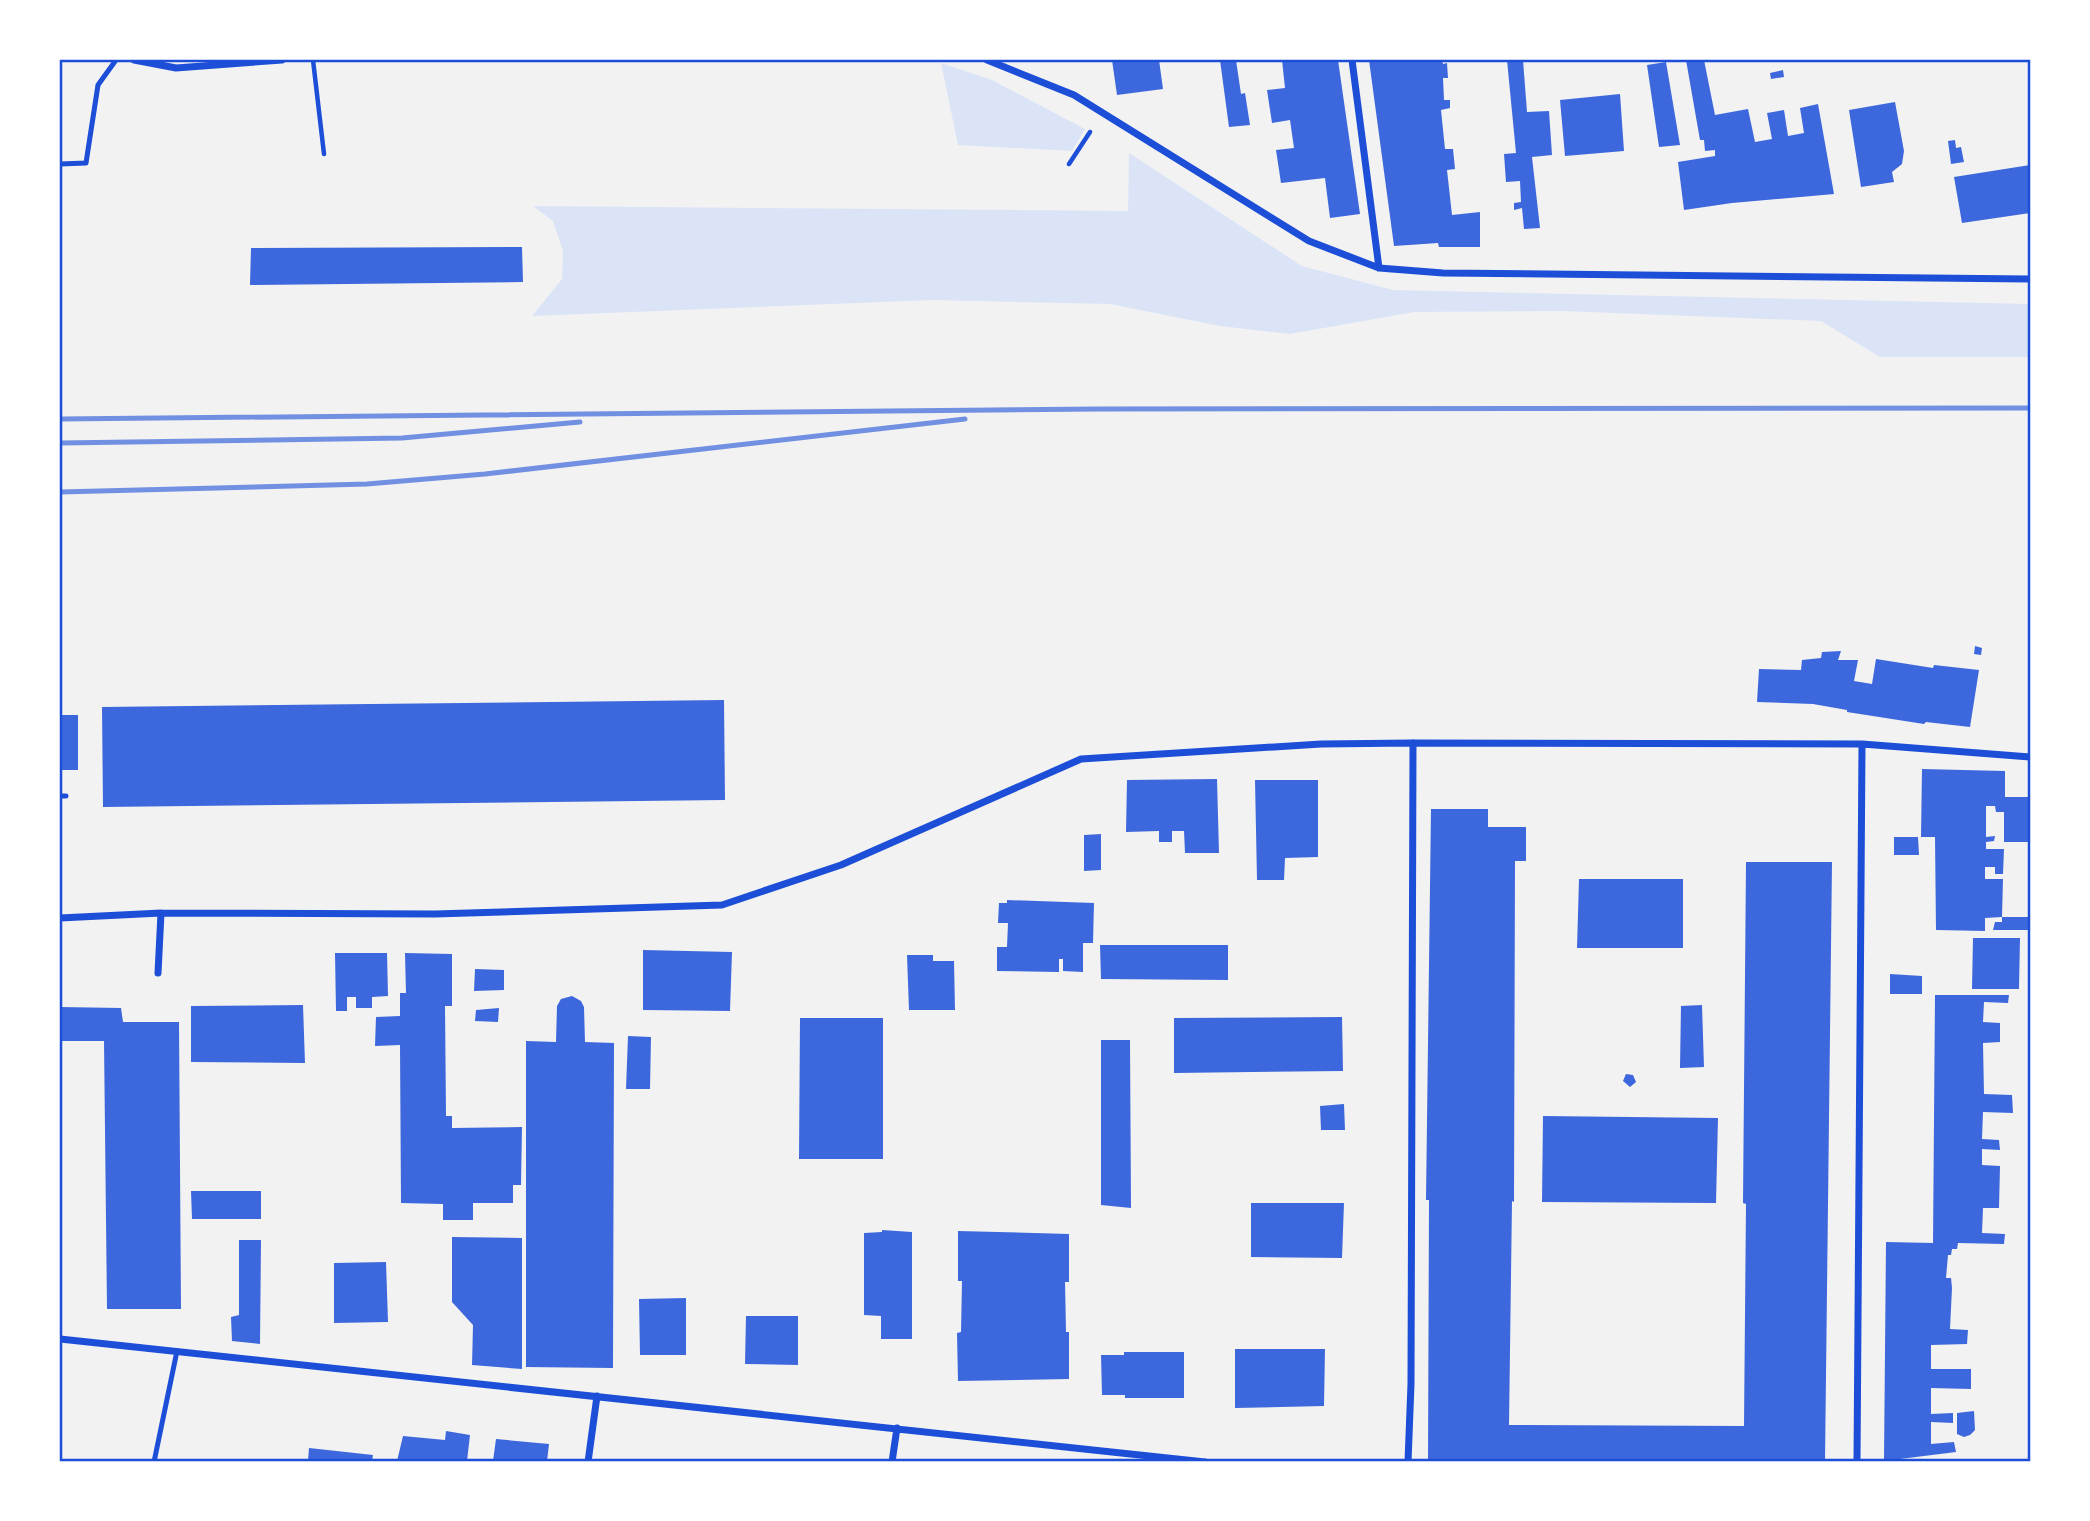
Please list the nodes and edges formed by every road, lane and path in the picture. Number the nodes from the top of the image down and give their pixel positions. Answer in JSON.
{"nodes":[{"id":1,"x":116,"y":60,"type":"edge"},
{"id":2,"x":134,"y":60,"type":"edge"},
{"id":3,"x":282,"y":60,"type":"edge"},
{"id":4,"x":313,"y":60,"type":"edge"},
{"id":5,"x":987,"y":60,"type":"edge"},
{"id":6,"x":1352,"y":60,"type":"edge"},
{"id":7,"x":1089,"y":134,"type":"dead end"},
{"id":8,"x":324,"y":154,"type":"dead end"},
{"id":9,"x":60,"y":164,"type":"edge"},
{"id":10,"x":1069,"y":164,"type":"dead end"},
{"id":11,"x":1379,"y":268,"type":"junction"},
{"id":12,"x":2031,"y":279,"type":"edge"},
{"id":13,"x":1413,"y":743,"type":"junction"},
{"id":14,"x":1862,"y":744,"type":"junction"},
{"id":15,"x":2031,"y":757,"type":"edge"},
{"id":16,"x":161,"y":913,"type":"junction"},
{"id":17,"x":60,"y":918,"type":"edge"},
{"id":18,"x":158,"y":972,"type":"dead end"},
{"id":19,"x":60,"y":1339,"type":"edge"},
{"id":20,"x":177,"y":1351,"type":"junction"},
{"id":21,"x":597,"y":1396,"type":"junction"},
{"id":22,"x":897,"y":1428,"type":"junction"},
{"id":23,"x":155,"y":1461,"type":"edge"},
{"id":24,"x":587,"y":1461,"type":"edge"},
{"id":25,"x":892,"y":1461,"type":"edge"},
{"id":26,"x":1205,"y":1461,"type":"edge"},
{"id":27,"x":1408,"y":1461,"type":"edge"},
{"id":28,"x":1857,"y":1461,"type":"edge"}],
"edges":[{"from":1,"to":9,"type":"lane"},
{"from":2,"to":3,"type":"street"},
{"from":4,"to":8,"type":"path"},
{"from":5,"to":11,"type":"street"},
{"from":6,"to":11,"type":"street"},
{"from":7,"to":10,"type":"path"},
{"from":11,"to":12,"type":"street"},
{"from":13,"to":14,"type":"street"},
{"from":13,"to":16,"type":"street"},
{"from":13,"to":27,"type":"street"},
{"from":14,"to":15,"type":"street"},
{"from":14,"to":28,"type":"street"},
{"from":16,"to":17,"type":"street"},
{"from":16,"to":18,"type":"street"},
{"from":19,"to":20,"type":"street"},
{"from":20,"to":21,"type":"street"},
{"from":20,"to":23,"type":"lane"},
{"from":21,"to":22,"type":"street"},
{"from":21,"to":24,"type":"street"},
{"from":22,"to":25,"type":"street"},
{"from":22,"to":26,"type":"street"}]}
